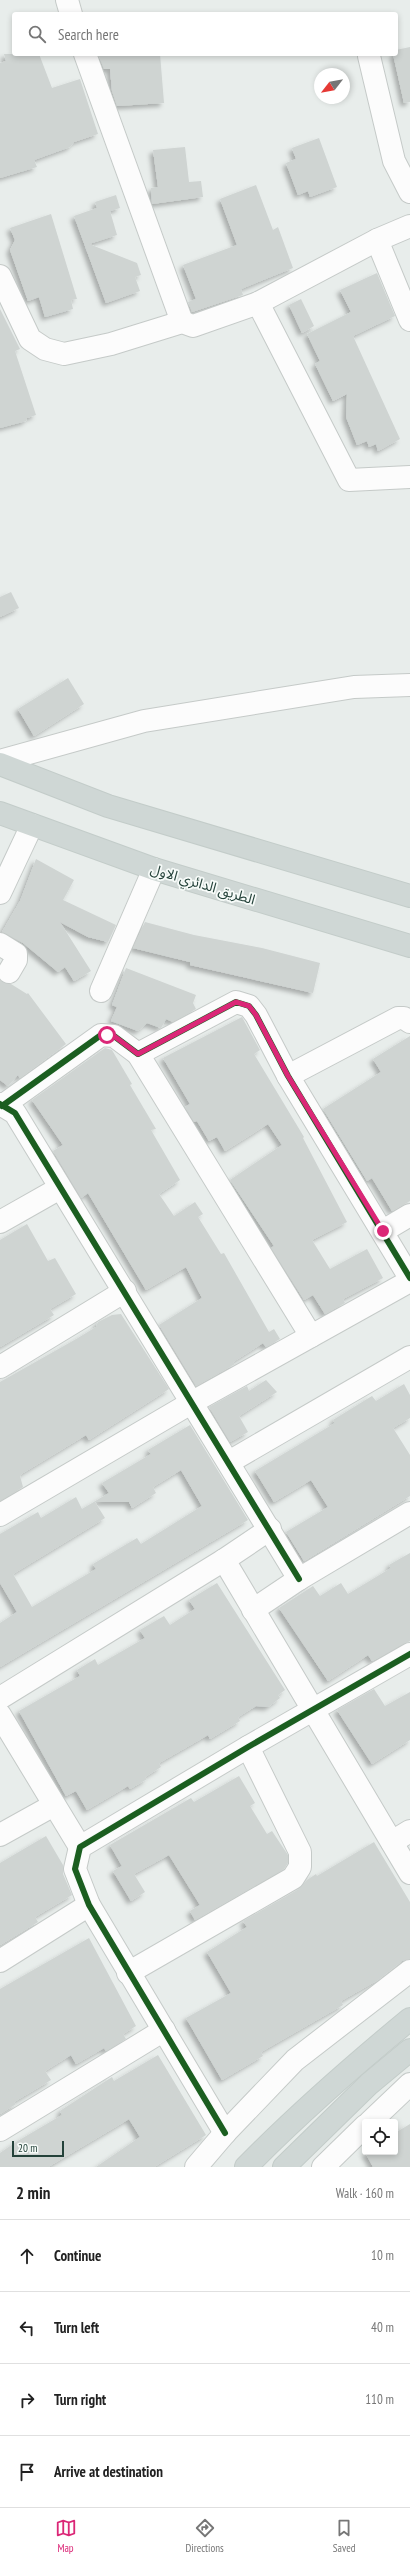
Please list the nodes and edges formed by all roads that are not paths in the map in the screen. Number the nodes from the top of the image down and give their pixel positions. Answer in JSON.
{"nodes":[{"id":1,"x":67,"y":0,"type":"edge"},
{"id":2,"x":70,"y":12,"type":"edge"},
{"id":3,"x":86,"y":56,"type":"edge"},
{"id":4,"x":369,"y":56,"type":"dead end"},
{"id":5,"x":410,"y":192,"type":"edge"},
{"id":6,"x":410,"y":226,"type":"edge"},
{"id":7,"x":377,"y":240,"type":"junction"},
{"id":8,"x":0,"y":276,"type":"edge"},
{"id":9,"x":258,"y":303,"type":"junction"},
{"id":10,"x":6,"y":307,"type":"edge"},
{"id":11,"x":410,"y":320,"type":"edge"},
{"id":12,"x":182,"y":322,"type":"junction"},
{"id":13,"x":410,"y":477,"type":"edge"},
{"id":14,"x":410,"y":685,"type":"edge"},
{"id":15,"x":0,"y":761,"type":"edge"},
{"id":16,"x":0,"y":764,"type":"edge"},
{"id":17,"x":0,"y":813,"type":"edge"},
{"id":18,"x":32,"y":825,"type":"junction"},
{"id":19,"x":154,"y":870,"type":"junction"},
{"id":20,"x":0,"y":893,"type":"edge"},
{"id":21,"x":410,"y":896,"type":"edge"},
{"id":22,"x":0,"y":944,"type":"edge"},
{"id":23,"x":410,"y":946,"type":"edge"},
{"id":24,"x":9,"y":972,"type":"dead end"},
{"id":25,"x":101,"y":992,"type":"dead end"},
{"id":26,"x":410,"y":1022,"type":"edge"},
{"id":27,"x":138,"y":1054,"type":"junction"},
{"id":28,"x":288,"y":1076,"type":"junction"},
{"id":29,"x":1,"y":1105,"type":"edge"},
{"id":30,"x":60,"y":1188,"type":"junction"},
{"id":31,"x":410,"y":1214,"type":"edge"},
{"id":32,"x":0,"y":1222,"type":"edge"},
{"id":33,"x":383,"y":1231,"type":"junction"},
{"id":34,"x":410,"y":1278,"type":"edge"},
{"id":35,"x":410,"y":1281,"type":"edge"},
{"id":36,"x":125,"y":1291,"type":"junction"},
{"id":37,"x":311,"y":1336,"type":"junction"},
{"id":38,"x":410,"y":1357,"type":"edge"},
{"id":39,"x":0,"y":1367,"type":"edge"},
{"id":40,"x":190,"y":1403,"type":"junction"},
{"id":41,"x":230,"y":1462,"type":"junction"},
{"id":42,"x":410,"y":1513,"type":"edge"},
{"id":43,"x":0,"y":1515,"type":"edge"},
{"id":44,"x":270,"y":1529,"type":"junction"},
{"id":45,"x":224,"y":1560,"type":"junction"},
{"id":46,"x":299,"y":1579,"type":"junction"},
{"id":47,"x":253,"y":1610,"type":"junction"},
{"id":48,"x":410,"y":1654,"type":"edge"},
{"id":49,"x":0,"y":1698,"type":"edge"},
{"id":50,"x":314,"y":1709,"type":"junction"},
{"id":51,"x":0,"y":1715,"type":"edge"},
{"id":52,"x":248,"y":1746,"type":"junction"},
{"id":53,"x":54,"y":1805,"type":"junction"},
{"id":54,"x":410,"y":1831,"type":"edge"},
{"id":55,"x":0,"y":1835,"type":"edge"},
{"id":56,"x":392,"y":1842,"type":"junction"},
{"id":57,"x":80,"y":1848,"type":"junction"},
{"id":58,"x":410,"y":1873,"type":"edge"},
{"id":59,"x":89,"y":1905,"type":"junction"},
{"id":60,"x":0,"y":1961,"type":"edge"},
{"id":61,"x":410,"y":1971,"type":"edge"},
{"id":62,"x":128,"y":1973,"type":"junction"},
{"id":63,"x":410,"y":2019,"type":"edge"},
{"id":64,"x":164,"y":2030,"type":"junction"},
{"id":65,"x":410,"y":2050,"type":"edge"},
{"id":66,"x":410,"y":2084,"type":"edge"},
{"id":67,"x":373,"y":2119,"type":"edge"},
{"id":68,"x":362,"y":2129,"type":"edge"},
{"id":69,"x":0,"y":2130,"type":"edge"},
{"id":70,"x":225,"y":2133,"type":"junction"},
{"id":71,"x":196,"y":2167,"type":"edge"},
{"id":72,"x":246,"y":2167,"type":"edge"},
{"id":73,"x":284,"y":2167,"type":"edge"},
{"id":74,"x":323,"y":2167,"type":"edge"}],
"edges":[{"from":1,"to":2,"type":"street"},
{"from":3,"to":12,"type":"street"},
{"from":4,"to":5,"type":"street"},
{"from":6,"to":7,"type":"street"},
{"from":7,"to":9,"type":"street"},
{"from":7,"to":11,"type":"street"},
{"from":8,"to":10,"type":"street"},
{"from":9,"to":12,"type":"street"},
{"from":9,"to":13,"type":"street"},
{"from":10,"to":12,"type":"street"},
{"from":14,"to":15,"type":"street"},
{"from":16,"to":21,"type":"main road"},
{"from":17,"to":18,"type":"main road","name":"الطريق الدائري الاول"},
{"from":18,"to":19,"type":"main road","name":"الطريق الدائري الاول"},
{"from":18,"to":20,"type":"street"},
{"from":19,"to":23,"type":"main road","name":"الطريق الدائري الاول"},
{"from":19,"to":25,"type":"street"},
{"from":22,"to":24,"type":"street"},
{"from":26,"to":28,"type":"street"},
{"from":27,"to":28,"type":"street"},
{"from":27,"to":29,"type":"street"},
{"from":27,"to":37,"type":"street"},
{"from":28,"to":33,"type":"street"},
{"from":29,"to":30,"type":"street"},
{"from":30,"to":32,"type":"street"},
{"from":30,"to":36,"type":"street"},
{"from":31,"to":33,"type":"street"},
{"from":33,"to":34,"type":"street"},
{"from":35,"to":37,"type":"street"},
{"from":36,"to":39,"type":"street"},
{"from":36,"to":40,"type":"street"},
{"from":37,"to":40,"type":"street"},
{"from":38,"to":41,"type":"street"},
{"from":40,"to":41,"type":"street"},
{"from":40,"to":43,"type":"street"},
{"from":41,"to":44,"type":"street"},
{"from":42,"to":46,"type":"street"},
{"from":44,"to":45,"type":"street"},
{"from":44,"to":46,"type":"street"},
{"from":45,"to":47,"type":"street"},
{"from":45,"to":49,"type":"street"},
{"from":46,"to":47,"type":"street"},
{"from":47,"to":50,"type":"street"},
{"from":48,"to":50,"type":"street"},
{"from":50,"to":52,"type":"street"},
{"from":50,"to":56,"type":"street"},
{"from":51,"to":53,"type":"street"},
{"from":52,"to":57,"type":"street"},
{"from":52,"to":62,"type":"street"},
{"from":53,"to":55,"type":"street"},
{"from":53,"to":57,"type":"street"},
{"from":54,"to":56,"type":"street"},
{"from":56,"to":58,"type":"street"},
{"from":57,"to":59,"type":"street"},
{"from":59,"to":60,"type":"street"},
{"from":59,"to":62,"type":"street"},
{"from":61,"to":70,"type":"street"},
{"from":62,"to":64,"type":"street"},
{"from":63,"to":72,"type":"main road"},
{"from":64,"to":69,"type":"street"},
{"from":64,"to":70,"type":"street"},
{"from":65,"to":73,"type":"main road"},
{"from":66,"to":67,"type":"street"},
{"from":68,"to":74,"type":"street"},
{"from":70,"to":71,"type":"street"}]}
